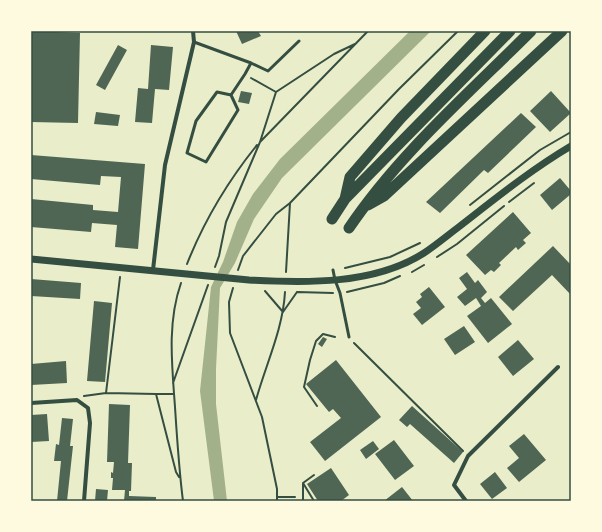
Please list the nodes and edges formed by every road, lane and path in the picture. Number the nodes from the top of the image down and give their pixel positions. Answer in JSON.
{"nodes":[{"id":1,"x":193,"y":31,"type":"edge"},
{"id":2,"x":368,"y":31,"type":"edge"},
{"id":3,"x":458,"y":31,"type":"edge"},
{"id":4,"x":485,"y":31,"type":"edge"},
{"id":5,"x":510,"y":31,"type":"edge"},
{"id":6,"x":531,"y":31,"type":"edge"},
{"id":7,"x":562,"y":31,"type":"edge"},
{"id":8,"x":299,"y":41,"type":"dead end"},
{"id":9,"x":194,"y":42,"type":"junction"},
{"id":10,"x":355,"y":44,"type":"junction"},
{"id":11,"x":250,"y":63,"type":"junction"},
{"id":12,"x":245,"y":74,"type":"junction"},
{"id":13,"x":276,"y":92,"type":"junction"},
{"id":14,"x":231,"y":95,"type":"junction"},
{"id":15,"x":571,"y":132,"type":"edge"},
{"id":16,"x":260,"y":142,"type":"junction"},
{"id":17,"x":571,"y":146,"type":"edge"},
{"id":18,"x":345,"y":199,"type":"junction"},
{"id":19,"x":290,"y":203,"type":"junction"},
{"id":20,"x":469,"y":206,"type":"dead end"},
{"id":21,"x":363,"y":208,"type":"junction"},
{"id":22,"x":332,"y":219,"type":"dead end"},
{"id":23,"x":349,"y":228,"type":"dead end"},
{"id":24,"x":425,"y":240,"type":"dead end"},
{"id":25,"x":219,"y":256,"type":"dead end"},
{"id":26,"x":31,"y":259,"type":"edge"},
{"id":27,"x":240,"y":263,"type":"dead end"},
{"id":28,"x":188,"y":264,"type":"dead end"},
{"id":29,"x":153,"y":270,"type":"junction"},
{"id":30,"x":332,"y":270,"type":"joint"},
{"id":31,"x":279,"y":272,"type":"dead end"},
{"id":32,"x":286,"y":272,"type":"junction"},
{"id":33,"x":292,"y":273,"type":"dead end"},
{"id":34,"x":120,"y":277,"type":"dead end"},
{"id":35,"x":335,"y":280,"type":"junction"},
{"id":36,"x":181,"y":283,"type":"dead end"},
{"id":37,"x":265,"y":290,"type":"dead end"},
{"id":38,"x":285,"y":292,"type":"dead end"},
{"id":39,"x":297,"y":292,"type":"dead end"},
{"id":40,"x":203,"y":300,"type":"dead end"},
{"id":41,"x":230,"y":302,"type":"dead end"},
{"id":42,"x":283,"y":312,"type":"junction"},
{"id":43,"x":335,"y":337,"type":"dead end"},
{"id":44,"x":349,"y":337,"type":"joint"},
{"id":45,"x":558,"y":367,"type":"dead end"},
{"id":46,"x":173,"y":383,"type":"junction"},
{"id":47,"x":106,"y":393,"type":"junction"},
{"id":48,"x":156,"y":394,"type":"junction"},
{"id":49,"x":174,"y":394,"type":"junction"},
{"id":50,"x":77,"y":400,"type":"junction"},
{"id":51,"x":256,"y":401,"type":"junction"},
{"id":52,"x":31,"y":403,"type":"edge"},
{"id":53,"x":317,"y":406,"type":"dead end"},
{"id":54,"x":468,"y":456,"type":"junction"},
{"id":55,"x":314,"y":475,"type":"dead end"},
{"id":56,"x":180,"y":478,"type":"junction"},
{"id":57,"x":303,"y":483,"type":"junction"},
{"id":58,"x":295,"y":496,"type":"dead end"},
{"id":59,"x":277,"y":497,"type":"junction"},
{"id":60,"x":84,"y":501,"type":"edge"},
{"id":61,"x":183,"y":501,"type":"edge"},
{"id":62,"x":277,"y":501,"type":"edge"},
{"id":63,"x":303,"y":501,"type":"edge"},
{"id":64,"x":314,"y":501,"type":"edge"},
{"id":65,"x":466,"y":501,"type":"edge"}],
"edges":[{"from":1,"to":9,"type":"street"},
{"from":2,"to":10,"type":"path"},
{"from":3,"to":19,"type":"path"},
{"from":4,"to":18,"type":"highway"},
{"from":5,"to":18,"type":"highway"},
{"from":6,"to":21,"type":"highway"},
{"from":7,"to":21,"type":"highway"},
{"from":8,"to":11,"type":"lane"},
{"from":9,"to":11,"type":"lane"},
{"from":9,"to":29,"type":"street"},
{"from":10,"to":13,"type":"path"},
{"from":10,"to":16,"type":"path"},
{"from":11,"to":12,"type":"lane"},
{"from":12,"to":13,"type":"path"},
{"from":12,"to":14,"type":"lane"},
{"from":13,"to":16,"type":"path"},
{"from":14,"to":14,"type":"lane"},
{"from":15,"to":20,"type":"path"},
{"from":16,"to":25,"type":"path"},
{"from":16,"to":28,"type":"path"},
{"from":17,"to":35,"type":"street"},
{"from":18,"to":22,"type":"highway"},
{"from":19,"to":27,"type":"path"},
{"from":19,"to":32,"type":"path"},
{"from":21,"to":23,"type":"highway"},
{"from":24,"to":30,"type":"path"},
{"from":26,"to":29,"type":"street"},
{"from":29,"to":35,"type":"street"},
{"from":30,"to":35,"type":"lane"},
{"from":31,"to":32,"type":"path"},
{"from":32,"to":33,"type":"path"},
{"from":34,"to":47,"type":"path"},
{"from":35,"to":44,"type":"lane"},
{"from":36,"to":46,"type":"path"},
{"from":37,"to":42,"type":"path"},
{"from":38,"to":42,"type":"path"},
{"from":39,"to":42,"type":"path"},
{"from":40,"to":46,"type":"path"},
{"from":41,"to":51,"type":"path"},
{"from":42,"to":51,"type":"path"},
{"from":43,"to":53,"type":"path"},
{"from":44,"to":54,"type":"path"},
{"from":45,"to":54,"type":"street"},
{"from":46,"to":49,"type":"path"},
{"from":47,"to":48,"type":"path"},
{"from":47,"to":50,"type":"path"},
{"from":48,"to":49,"type":"path"},
{"from":48,"to":56,"type":"path"},
{"from":49,"to":56,"type":"path"},
{"from":50,"to":52,"type":"street"},
{"from":50,"to":60,"type":"street"},
{"from":51,"to":59,"type":"path"},
{"from":54,"to":65,"type":"street"},
{"from":55,"to":57,"type":"path"},
{"from":56,"to":61,"type":"path"},
{"from":57,"to":63,"type":"path"},
{"from":57,"to":64,"type":"path"},
{"from":58,"to":59,"type":"path"},
{"from":59,"to":62,"type":"path"}]}
